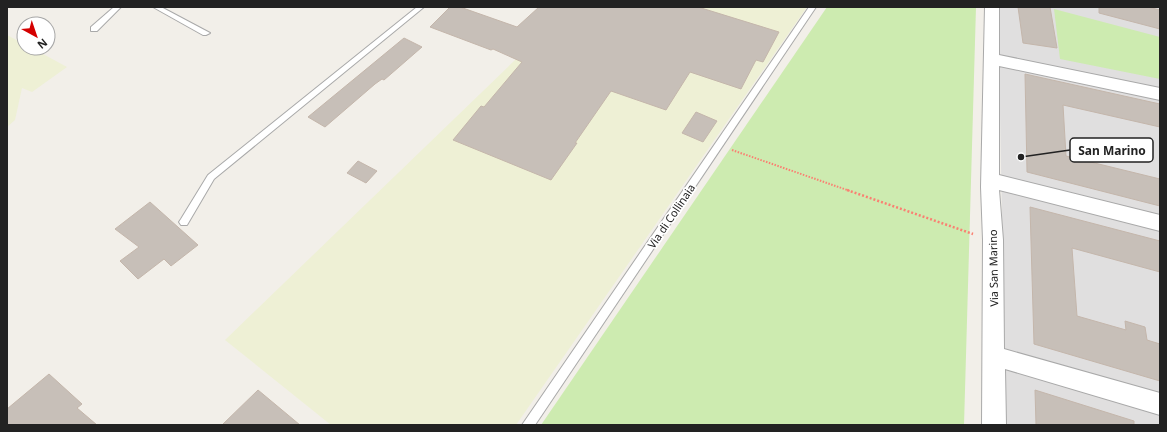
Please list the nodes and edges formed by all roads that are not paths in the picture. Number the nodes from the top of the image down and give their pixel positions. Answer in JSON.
{"nodes":[{"id":1,"x":118,"y":7,"type":"edge"},
{"id":2,"x":156,"y":7,"type":"edge"},
{"id":3,"x":421,"y":7,"type":"edge"},
{"id":4,"x":813,"y":7,"type":"edge"},
{"id":5,"x":992,"y":7,"type":"edge"},
{"id":6,"x":94,"y":29,"type":"dead end"},
{"id":7,"x":206,"y":33,"type":"dead end"},
{"id":8,"x":992,"y":59,"type":"junction"},
{"id":9,"x":1160,"y":94,"type":"edge"},
{"id":10,"x":990,"y":180,"type":"junction"},
{"id":11,"x":184,"y":222,"type":"dead end"},
{"id":12,"x":1160,"y":222,"type":"edge"},
{"id":13,"x":994,"y":356,"type":"junction"},
{"id":14,"x":1160,"y":404,"type":"edge"},
{"id":15,"x":528,"y":425,"type":"edge"},
{"id":16,"x":994,"y":425,"type":"edge"}],
"edges":[{"from":1,"to":6,"type":"lane"},
{"from":2,"to":7,"type":"lane"},
{"from":3,"to":11,"type":"lane"},
{"from":4,"to":15,"type":"lane","name":"Via di Collinaia"},
{"from":5,"to":8,"type":"street","name":"Via San Marino"},
{"from":8,"to":9,"type":"street"},
{"from":8,"to":10,"type":"street","name":"Via San Marino"},
{"from":10,"to":12,"type":"street"},
{"from":10,"to":13,"type":"street","name":"Via San Marino"},
{"from":13,"to":14,"type":"street"},
{"from":13,"to":16,"type":"street","name":"Via San Marino"}]}
